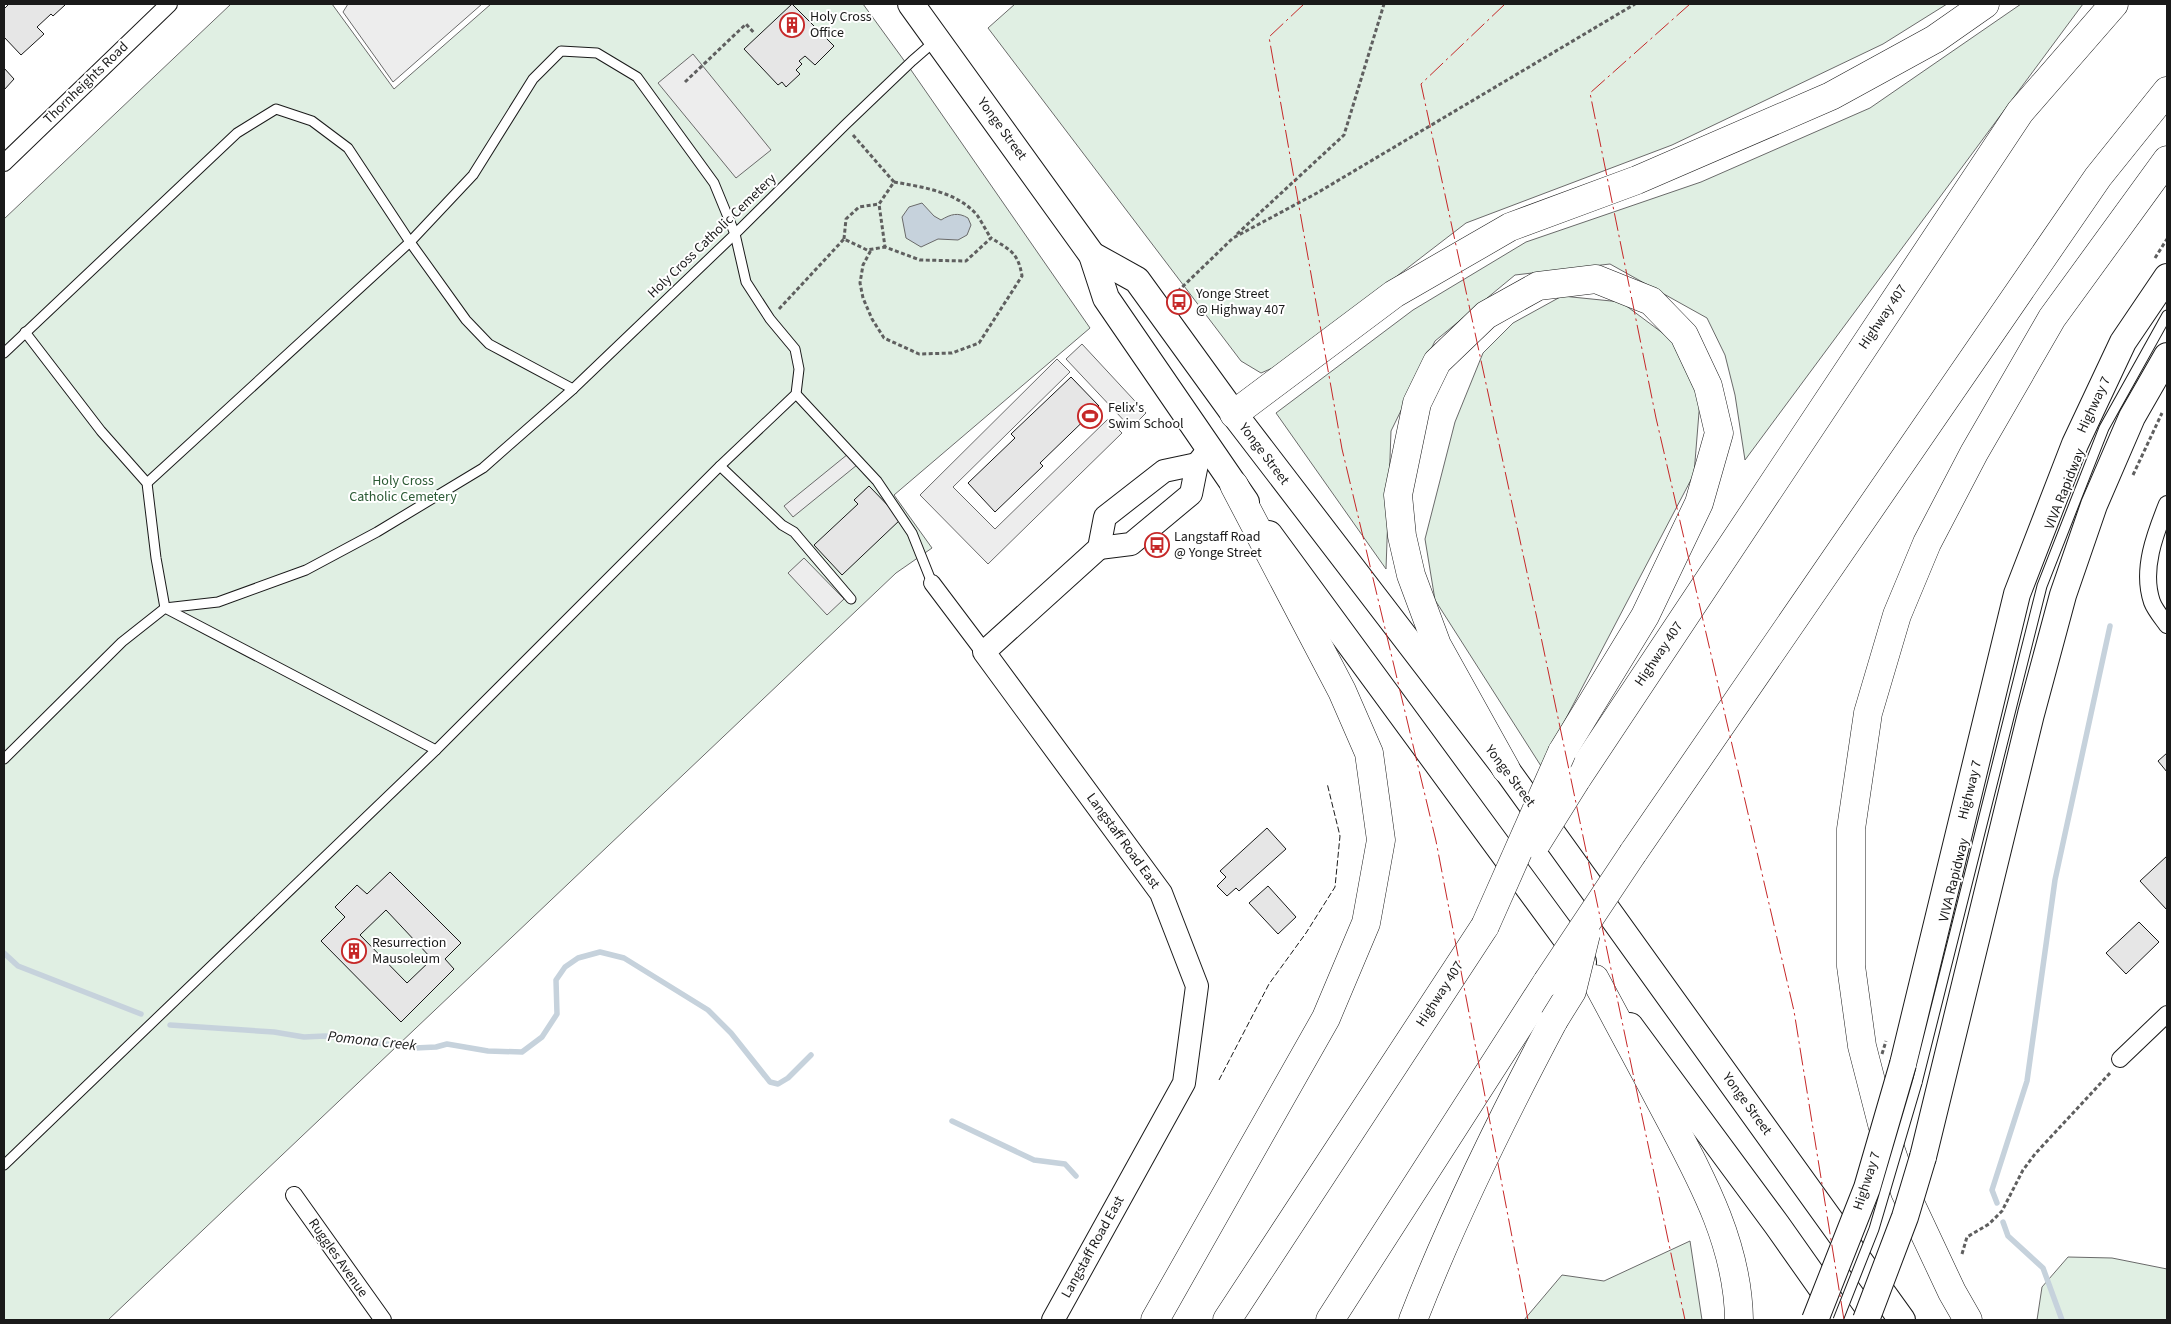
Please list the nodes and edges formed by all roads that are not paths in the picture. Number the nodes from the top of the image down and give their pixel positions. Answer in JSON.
{"nodes":[{"id":1,"x":169,"y":4,"type":"edge"},
{"id":2,"x":911,"y":4,"type":"edge"},
{"id":3,"x":1985,"y":4,"type":"edge"},
{"id":4,"x":2114,"y":4,"type":"edge"},
{"id":5,"x":938,"y":40,"type":"junction"},
{"id":6,"x":2167,"y":90,"type":"edge"},
{"id":7,"x":2167,"y":160,"type":"edge"},
{"id":8,"x":4,"y":163,"type":"edge"},
{"id":9,"x":735,"y":234,"type":"junction"},
{"id":10,"x":410,"y":242,"type":"junction"},
{"id":11,"x":1092,"y":255,"type":"junction"},
{"id":12,"x":2167,"y":277,"type":"edge"},
{"id":13,"x":2167,"y":315,"type":"edge"},
{"id":14,"x":25,"y":332,"type":"junction"},
{"id":15,"x":4,"y":352,"type":"edge"},
{"id":16,"x":2167,"y":356,"type":"edge"},
{"id":17,"x":573,"y":389,"type":"junction"},
{"id":18,"x":796,"y":394,"type":"junction"},
{"id":19,"x":1234,"y":414,"type":"junction"},
{"id":20,"x":1203,"y":456,"type":"junction"},
{"id":21,"x":720,"y":466,"type":"junction"},
{"id":22,"x":147,"y":483,"type":"junction"},
{"id":23,"x":1234,"y":485,"type":"junction"},
{"id":24,"x":2167,"y":504,"type":"edge"},
{"id":25,"x":1099,"y":548,"type":"junction"},
{"id":26,"x":932,"y":583,"type":"joint"},
{"id":27,"x":851,"y":599,"type":"dead end"},
{"id":28,"x":166,"y":608,"type":"junction"},
{"id":29,"x":2167,"y":625,"type":"edge"},
{"id":30,"x":984,"y":652,"type":"junction"},
{"id":31,"x":436,"y":750,"type":"junction"},
{"id":32,"x":4,"y":759,"type":"edge"},
{"id":33,"x":1506,"y":769,"type":"junction"},
{"id":34,"x":1590,"y":915,"type":"junction"},
{"id":35,"x":1485,"y":926,"type":"junction"},
{"id":36,"x":1595,"y":979,"type":"junction"},
{"id":37,"x":2167,"y":1014,"type":"edge"},
{"id":38,"x":2120,"y":1059,"type":"road end"},
{"id":39,"x":1910,"y":1074,"type":"junction"},
{"id":40,"x":4,"y":1164,"type":"edge"},
{"id":41,"x":294,"y":1195,"type":"dead end"},
{"id":42,"x":383,"y":1320,"type":"edge"},
{"id":43,"x":1053,"y":1320,"type":"edge"},
{"id":44,"x":1155,"y":1320,"type":"edge"},
{"id":45,"x":1226,"y":1320,"type":"edge"},
{"id":46,"x":1330,"y":1320,"type":"edge"},
{"id":47,"x":1413,"y":1320,"type":"edge"},
{"id":48,"x":1739,"y":1320,"type":"edge"},
{"id":49,"x":1815,"y":1320,"type":"edge"},
{"id":50,"x":1838,"y":1320,"type":"edge"},
{"id":51,"x":1844,"y":1320,"type":"edge"},
{"id":52,"x":1866,"y":1320,"type":"edge"},
{"id":53,"x":1902,"y":1320,"type":"edge"},
{"id":54,"x":1968,"y":1320,"type":"edge"}],
"edges":[{"from":1,"to":8,"type":"street","name":"Thornheights Road"},
{"from":2,"to":5,"type":"main road","name":"Yonge Street"},
{"from":3,"to":19,"type":"highway"},
{"from":4,"to":35,"type":"highway","name":"Highway 407","bridge":true},
{"from":5,"to":9,"type":"lane","name":"Holy Cross Catholic Cemetery"},
{"from":5,"to":11,"type":"main road","name":"Yonge Street"},
{"from":6,"to":34,"type":"highway","bridge":true},
{"from":7,"to":54,"type":"highway"},
{"from":9,"to":10,"type":"lane"},
{"from":9,"to":17,"type":"lane","name":"Holy Cross Catholic Cemetery"},
{"from":9,"to":18,"type":"lane"},
{"from":10,"to":14,"type":"lane"},
{"from":10,"to":17,"type":"lane"},
{"from":10,"to":22,"type":"lane"},
{"from":11,"to":19,"type":"main road","name":"Yonge Street"},
{"from":11,"to":20,"type":"main road","name":"Yonge Street"},
{"from":12,"to":39,"type":"main road","name":"Highway 7"},
{"from":13,"to":39,"type":"lane","name":"VIVA Rapidway"},
{"from":14,"to":15,"type":"lane"},
{"from":14,"to":22,"type":"lane"},
{"from":16,"to":52,"type":"main road","bridge":true},
{"from":17,"to":28,"type":"lane","name":"Holy Cross Catholic Cemetery"},
{"from":18,"to":21,"type":"lane"},
{"from":18,"to":26,"type":"lane"},
{"from":19,"to":20,"type":"main road"},
{"from":19,"to":33,"type":"main road","name":"Yonge Street"},
{"from":20,"to":23,"type":"main road","name":"Yonge Street"},
{"from":20,"to":25,"type":"street"},
{"from":20,"to":25,"type":"street"},
{"from":21,"to":27,"type":"lane"},
{"from":21,"to":31,"type":"lane"},
{"from":22,"to":28,"type":"lane"},
{"from":23,"to":36,"type":"main road","name":"Yonge Street"},
{"from":23,"to":44,"type":"highway"},
{"from":24,"to":29,"type":"street"},
{"from":25,"to":30,"type":"street"},
{"from":26,"to":30,"type":"street","name":"Langstaff Road East"},
{"from":28,"to":31,"type":"lane"},
{"from":28,"to":32,"type":"lane"},
{"from":30,"to":43,"type":"street","name":"Langstaff Road East"},
{"from":31,"to":40,"type":"lane"},
{"from":33,"to":35,"type":"highway","bridge":true},
{"from":33,"to":53,"type":"main road","name":"Yonge Street"},
{"from":34,"to":46,"type":"highway","bridge":true},
{"from":34,"to":47,"type":"highway","bridge":true},
{"from":35,"to":45,"type":"highway","name":"Highway 407"},
{"from":36,"to":48,"type":"highway"},
{"from":36,"to":51,"type":"main road","name":"Yonge Street"},
{"from":37,"to":38,"type":"street"},
{"from":39,"to":49,"type":"main road","name":"Highway 7","bridge":true},
{"from":39,"to":50,"type":"lane","name":"VIVA Rapidway","bridge":true},
{"from":41,"to":42,"type":"street","name":"Ruggles Avenue"}]}
